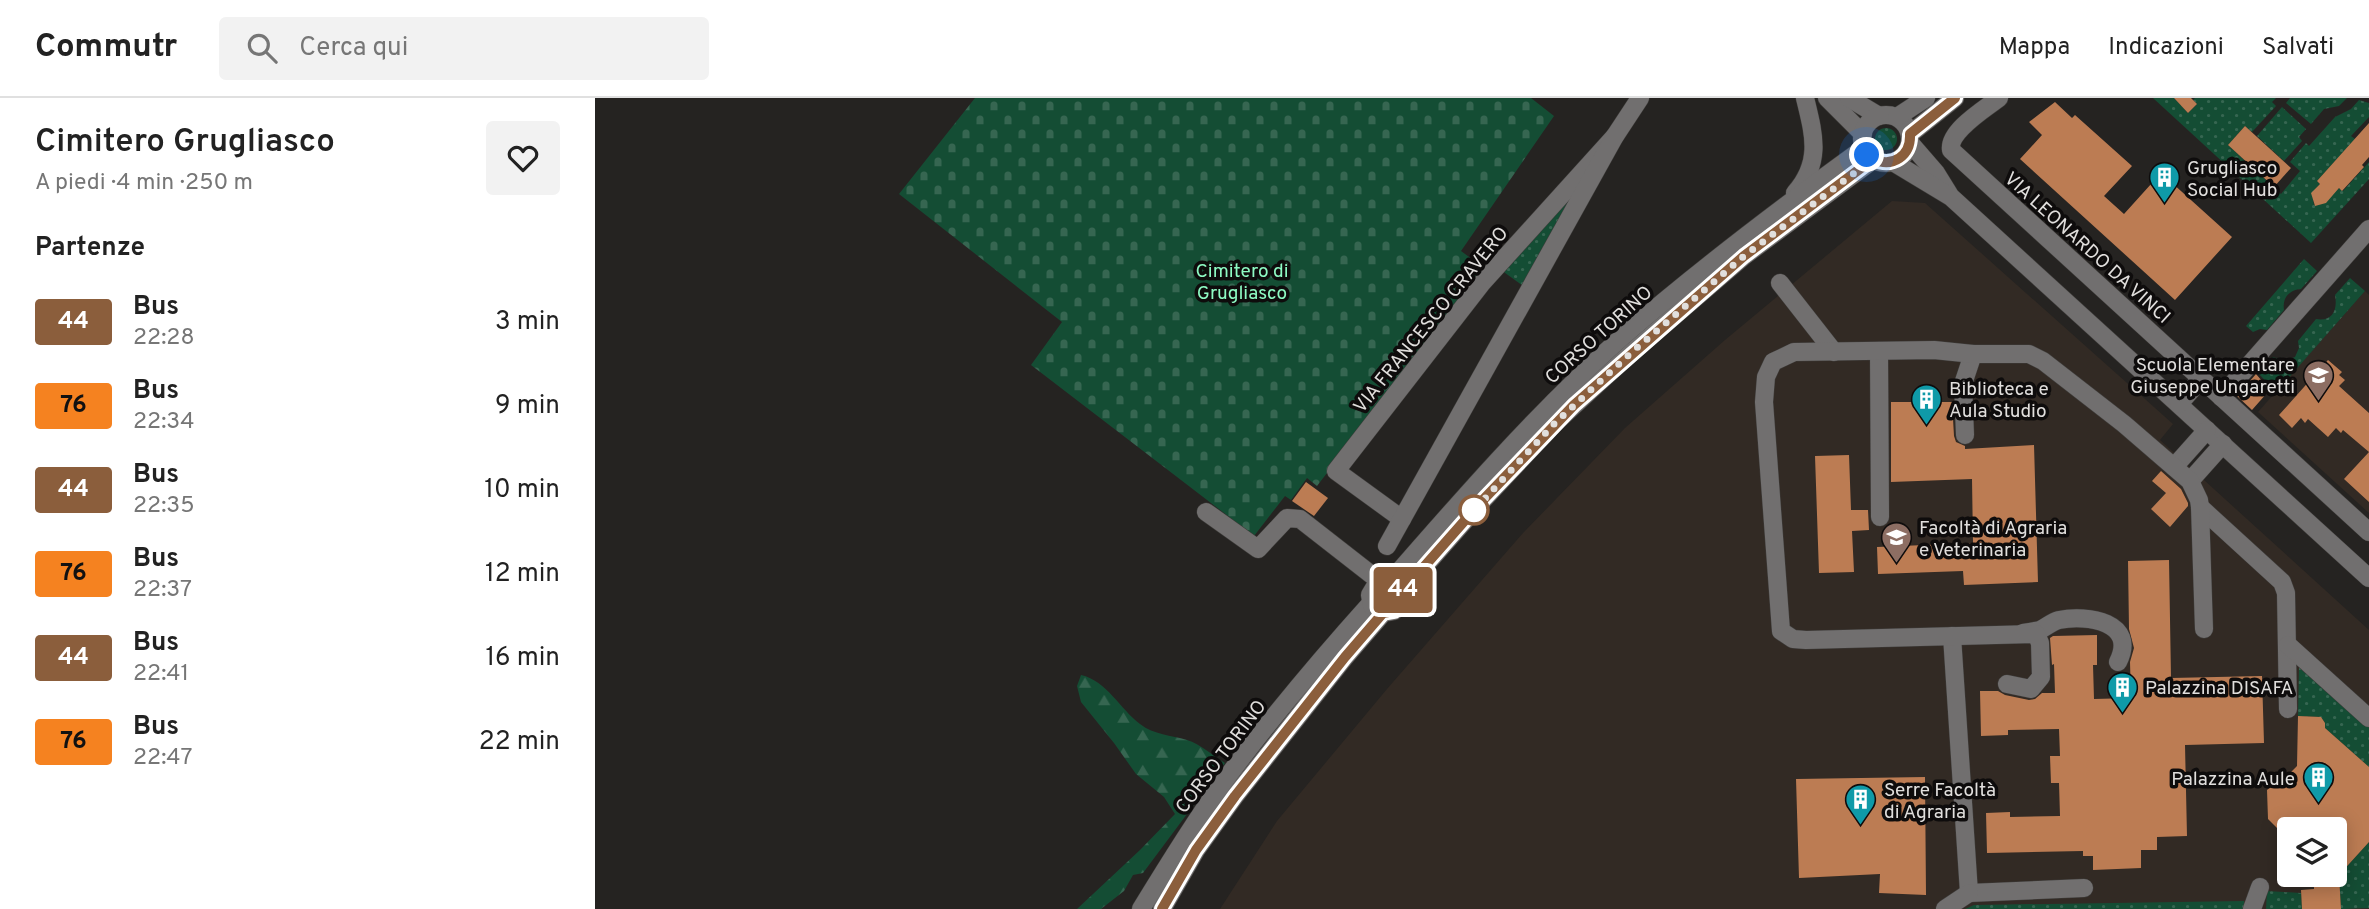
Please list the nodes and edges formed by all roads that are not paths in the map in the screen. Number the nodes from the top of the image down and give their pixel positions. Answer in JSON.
{"nodes":[{"id":1,"x":1640,"y":98,"type":"edge"},
{"id":2,"x":1805,"y":98,"type":"edge"},
{"id":3,"x":1827,"y":98,"type":"edge"},
{"id":4,"x":1849,"y":98,"type":"edge"},
{"id":5,"x":1926,"y":98,"type":"edge"},
{"id":6,"x":1955,"y":98,"type":"edge"},
{"id":7,"x":1999,"y":98,"type":"edge"},
{"id":8,"x":1879,"y":116,"type":"junction"},
{"id":9,"x":1897,"y":117,"type":"junction"},
{"id":10,"x":1615,"y":136,"type":"junction"},
{"id":11,"x":1910,"y":138,"type":"junction"},
{"id":12,"x":1867,"y":147,"type":"junction"},
{"id":13,"x":1893,"y":162,"type":"junction"},
{"id":14,"x":1951,"y":197,"type":"junction"},
{"id":15,"x":1778,"y":211,"type":"junction"},
{"id":16,"x":2369,"y":229,"type":"edge"},
{"id":17,"x":1780,"y":284,"type":"dead end"},
{"id":18,"x":1879,"y":351,"type":"junction"},
{"id":19,"x":1834,"y":352,"type":"junction"},
{"id":20,"x":1973,"y":354,"type":"junction"},
{"id":21,"x":2201,"y":379,"type":"junction"},
{"id":22,"x":2221,"y":397,"type":"junction"},
{"id":23,"x":2179,"y":404,"type":"junction"},
{"id":24,"x":2241,"y":415,"type":"junction"},
{"id":25,"x":1965,"y":435,"type":"dead end"},
{"id":26,"x":2216,"y":438,"type":"junction"},
{"id":27,"x":2174,"y":467,"type":"junction"},
{"id":28,"x":2190,"y":481,"type":"junction"},
{"id":29,"x":2200,"y":507,"type":"junction"},
{"id":30,"x":1206,"y":512,"type":"dead end"},
{"id":31,"x":1880,"y":517,"type":"dead end"},
{"id":32,"x":1402,"y":519,"type":"junction"},
{"id":33,"x":2369,"y":531,"type":"edge"},
{"id":34,"x":1387,"y":546,"type":"dead end"},
{"id":35,"x":2369,"y":578,"type":"edge"},
{"id":36,"x":1382,"y":595,"type":"junction"},
{"id":37,"x":2204,"y":629,"type":"dead end"},
{"id":38,"x":2020,"y":633,"type":"junction"},
{"id":39,"x":1952,"y":636,"type":"junction"},
{"id":40,"x":2288,"y":645,"type":"junction"},
{"id":41,"x":2119,"y":662,"type":"dead end"},
{"id":42,"x":2007,"y":684,"type":"dead end"},
{"id":43,"x":2288,"y":709,"type":"dead end"},
{"id":44,"x":2369,"y":718,"type":"edge"},
{"id":45,"x":2260,"y":887,"type":"dead end"},
{"id":46,"x":2084,"y":888,"type":"dead end"},
{"id":47,"x":1969,"y":893,"type":"junction"},
{"id":48,"x":1141,"y":909,"type":"edge"},
{"id":49,"x":1162,"y":909,"type":"edge"},
{"id":50,"x":1945,"y":909,"type":"edge"},
{"id":51,"x":2252,"y":909,"type":"edge"}],
"edges":[{"from":1,"to":10,"type":"street","name":"VIA FRANCESCO CRAVERO"},
{"from":2,"to":15,"type":"street"},
{"from":3,"to":12,"type":"street"},
{"from":4,"to":8,"type":"street"},
{"from":5,"to":9,"type":"street"},
{"from":6,"to":11,"type":"street"},
{"from":7,"to":21,"type":"street","name":"VIA LEONARDO DA VINCI"},
{"from":8,"to":9,"type":"street"},
{"from":8,"to":12,"type":"street","name":"CORSO TORINO"},
{"from":9,"to":11,"type":"street"},
{"from":10,"to":32,"type":"street","name":"VIA FRANCESCO CRAVERO"},
{"from":10,"to":32,"type":"street","name":"VIA FRANCESCO CRAVERO"},
{"from":11,"to":13,"type":"street"},
{"from":11,"to":14,"type":"street"},
{"from":12,"to":13,"type":"street"},
{"from":12,"to":15,"type":"street","name":"CORSO TORINO"},
{"from":12,"to":36,"type":"street","name":"CORSO TORINO"},
{"from":13,"to":14,"type":"street"},
{"from":14,"to":23,"type":"street"},
{"from":15,"to":36,"type":"street","name":"CORSO TORINO"},
{"from":16,"to":22,"type":"street"},
{"from":17,"to":19,"type":"street"},
{"from":18,"to":19,"type":"street"},
{"from":18,"to":20,"type":"street"},
{"from":18,"to":31,"type":"street"},
{"from":19,"to":39,"type":"street"},
{"from":20,"to":25,"type":"street"},
{"from":20,"to":27,"type":"street"},
{"from":21,"to":22,"type":"street","name":"VIA LEONARDO DA VINCI"},
{"from":21,"to":23,"type":"street"},
{"from":22,"to":24,"type":"street","name":"VIA LEONARDO DA VINCI"},
{"from":23,"to":26,"type":"street"},
{"from":24,"to":26,"type":"street"},
{"from":24,"to":33,"type":"street","name":"VIA LEONARDO DA VINCI"},
{"from":26,"to":27,"type":"street"},
{"from":26,"to":28,"type":"street"},
{"from":26,"to":35,"type":"street"},
{"from":27,"to":28,"type":"street"},
{"from":28,"to":29,"type":"street"},
{"from":29,"to":37,"type":"street"},
{"from":29,"to":40,"type":"street"},
{"from":30,"to":36,"type":"street"},
{"from":32,"to":34,"type":"street","name":"VIA FRANCESCO CRAVERO"},
{"from":36,"to":48,"type":"street","name":"CORSO TORINO"},
{"from":36,"to":49,"type":"street","name":"CORSO TORINO"},
{"from":38,"to":39,"type":"street"},
{"from":38,"to":41,"type":"street"},
{"from":38,"to":42,"type":"street"},
{"from":39,"to":47,"type":"street"},
{"from":40,"to":43,"type":"street"},
{"from":40,"to":44,"type":"street"},
{"from":45,"to":51,"type":"street"},
{"from":46,"to":47,"type":"street"},
{"from":47,"to":50,"type":"street"}]}
